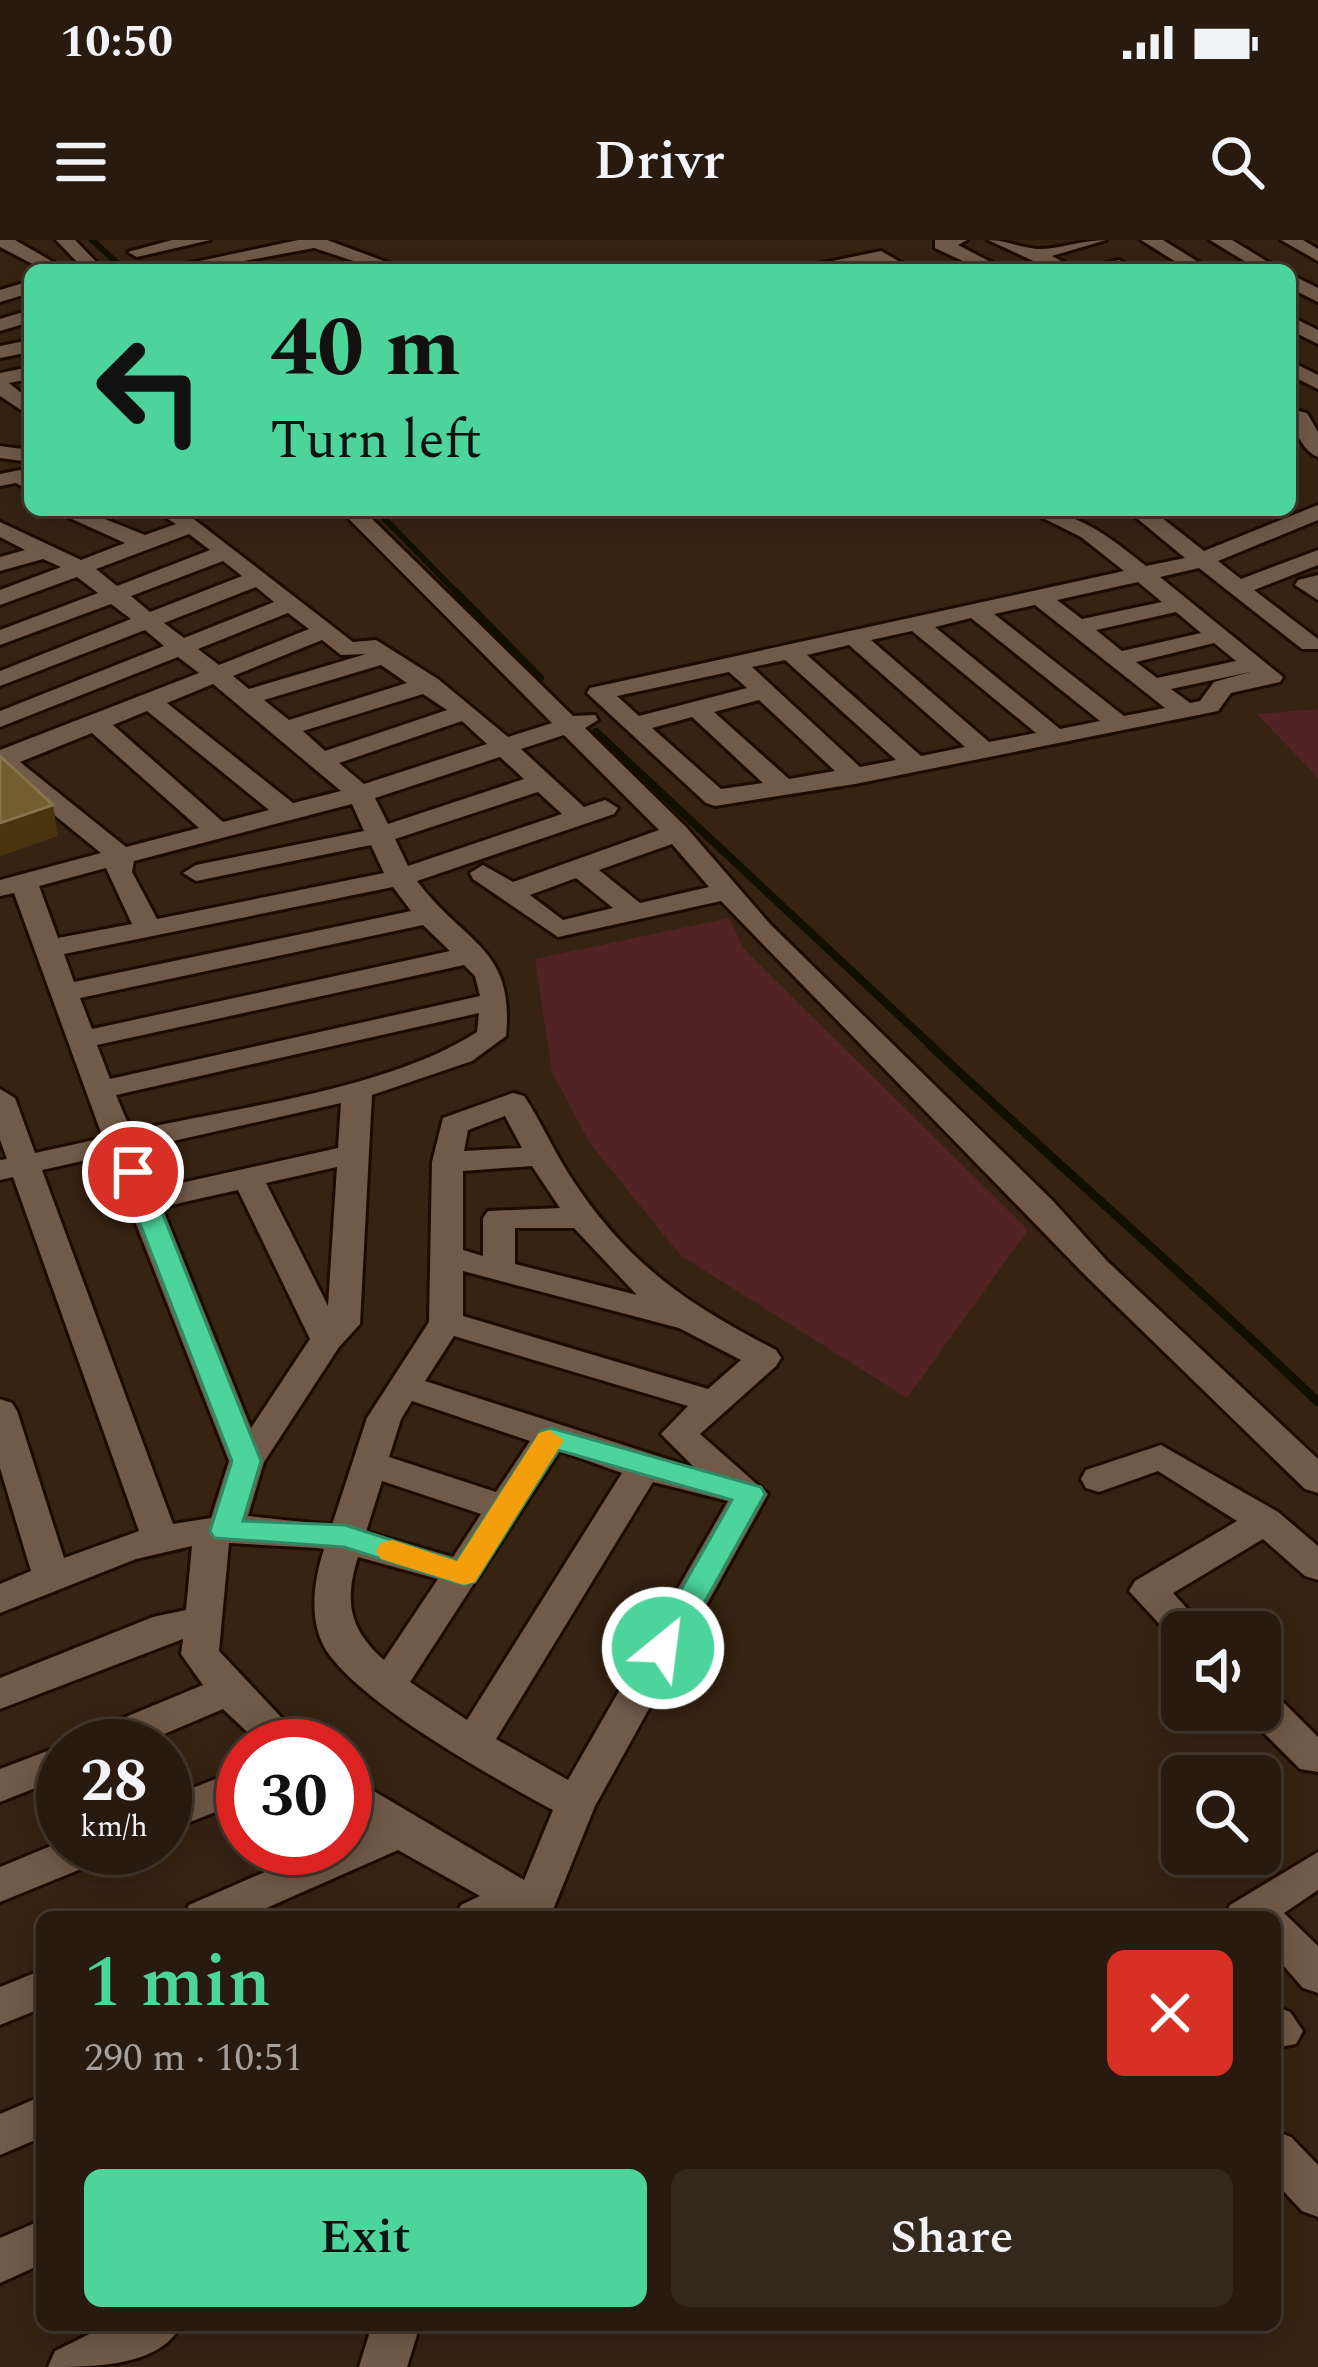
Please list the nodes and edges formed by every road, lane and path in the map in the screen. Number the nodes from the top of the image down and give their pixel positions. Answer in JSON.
{"nodes":[{"id":1,"x":1,"y":240,"type":"edge"},
{"id":2,"x":65,"y":240,"type":"edge"},
{"id":3,"x":201,"y":240,"type":"edge"},
{"id":4,"x":958,"y":240,"type":"edge"},
{"id":5,"x":998,"y":240,"type":"edge"},
{"id":6,"x":1097,"y":240,"type":"edge"},
{"id":7,"x":1150,"y":240,"type":"edge"},
{"id":8,"x":1219,"y":240,"type":"edge"},
{"id":9,"x":1290,"y":240,"type":"edge"},
{"id":10,"x":313,"y":241,"type":"edge"},
{"id":11,"x":131,"y":246,"type":"edge"},
{"id":12,"x":1034,"y":255,"type":"junction"},
{"id":13,"x":1318,"y":256,"type":"edge"},
{"id":14,"x":47,"y":264,"type":"edge"},
{"id":15,"x":87,"y":264,"type":"edge"},
{"id":16,"x":197,"y":264,"type":"edge"},
{"id":17,"x":381,"y":264,"type":"edge"},
{"id":18,"x":845,"y":264,"type":"edge"},
{"id":19,"x":894,"y":264,"type":"edge"},
{"id":20,"x":985,"y":264,"type":"edge"},
{"id":21,"x":1055,"y":264,"type":"edge"},
{"id":22,"x":1192,"y":264,"type":"edge"},
{"id":23,"x":1261,"y":264,"type":"edge"},
{"id":24,"x":0,"y":382,"type":"edge"},
{"id":25,"x":24,"y":402,"type":"edge"},
{"id":26,"x":1298,"y":412,"type":"dead end"},
{"id":27,"x":1313,"y":459,"type":"edge"},
{"id":28,"x":1318,"y":509,"type":"edge"},
{"id":29,"x":78,"y":516,"type":"edge"},
{"id":30,"x":175,"y":516,"type":"edge"},
{"id":31,"x":357,"y":516,"type":"edge"},
{"id":32,"x":1052,"y":516,"type":"edge"},
{"id":33,"x":1146,"y":516,"type":"edge"},
{"id":34,"x":1258,"y":516,"type":"edge"},
{"id":35,"x":192,"y":525,"type":"junction"},
{"id":36,"x":1282,"y":526,"type":"junction"},
{"id":37,"x":1,"y":531,"type":"edge"},
{"id":38,"x":144,"y":543,"type":"junction"},
{"id":39,"x":45,"y":551,"type":"junction"},
{"id":40,"x":224,"y":553,"type":"junction"},
{"id":41,"x":1318,"y":557,"type":"edge"},
{"id":42,"x":1203,"y":559,"type":"junction"},
{"id":43,"x":0,"y":564,"type":"edge"},
{"id":44,"x":80,"y":568,"type":"junction"},
{"id":45,"x":1140,"y":575,"type":"junction"},
{"id":46,"x":255,"y":579,"type":"junction"},
{"id":47,"x":1318,"y":582,"type":"edge"},
{"id":48,"x":1238,"y":588,"type":"junction"},
{"id":49,"x":1318,"y":593,"type":"edge"},
{"id":50,"x":114,"y":594,"type":"junction"},
{"id":51,"x":1038,"y":596,"type":"junction"},
{"id":52,"x":0,"y":598,"type":"edge"},
{"id":53,"x":289,"y":604,"type":"junction"},
{"id":54,"x":1178,"y":605,"type":"junction"},
{"id":55,"x":975,"y":610,"type":"junction"},
{"id":56,"x":148,"y":621,"type":"junction"},
{"id":57,"x":916,"y":622,"type":"junction"},
{"id":58,"x":1077,"y":627,"type":"junction"},
{"id":59,"x":325,"y":632,"type":"junction"},
{"id":60,"x":852,"y":636,"type":"junction"},
{"id":61,"x":1216,"y":636,"type":"junction"},
{"id":62,"x":0,"y":638,"type":"edge"},
{"id":63,"x":1314,"y":643,"type":"edge"},
{"id":64,"x":182,"y":647,"type":"junction"},
{"id":65,"x":788,"y":650,"type":"junction"},
{"id":66,"x":1282,"y":653,"type":"dead end"},
{"id":67,"x":386,"y":656,"type":"junction"},
{"id":68,"x":1118,"y":659,"type":"junction"},
{"id":69,"x":734,"y":662,"type":"junction"},
{"id":70,"x":1252,"y":664,"type":"junction"},
{"id":71,"x":217,"y":675,"type":"junction"},
{"id":72,"x":0,"y":679,"type":"edge"},
{"id":73,"x":429,"y":685,"type":"junction"},
{"id":74,"x":1152,"y":686,"type":"junction"},
{"id":75,"x":765,"y":691,"type":"junction"},
{"id":76,"x":246,"y":698,"type":"junction"},
{"id":77,"x":152,"y":702,"type":"junction"},
{"id":78,"x":697,"y":709,"type":"junction"},
{"id":79,"x":466,"y":712,"type":"junction"},
{"id":80,"x":1185,"y":712,"type":"junction"},
{"id":81,"x":626,"y":718,"type":"junction"},
{"id":82,"x":0,"y":720,"type":"edge"},
{"id":83,"x":96,"y":723,"type":"junction"},
{"id":84,"x":568,"y":725,"type":"junction"},
{"id":85,"x":1120,"y":725,"type":"junction"},
{"id":86,"x":285,"y":729,"type":"junction"},
{"id":87,"x":1055,"y":737,"type":"junction"},
{"id":88,"x":505,"y":747,"type":"junction"},
{"id":89,"x":984,"y":751,"type":"junction"},
{"id":90,"x":2,"y":759,"type":"edge"},
{"id":91,"x":322,"y":760,"type":"junction"},
{"id":92,"x":915,"y":764,"type":"junction"},
{"id":93,"x":855,"y":776,"type":"junction"},
{"id":94,"x":542,"y":782,"type":"junction"},
{"id":95,"x":784,"y":789,"type":"junction"},
{"id":96,"x":360,"y":794,"type":"junction"},
{"id":97,"x":288,"y":812,"type":"junction"},
{"id":98,"x":219,"y":832,"type":"junction"},
{"id":99,"x":677,"y":833,"type":"junction"},
{"id":100,"x":382,"y":836,"type":"junction"},
{"id":101,"x":180,"y":842,"type":"junction"},
{"id":102,"x":121,"y":856,"type":"junction"},
{"id":103,"x":578,"y":867,"type":"junction"},
{"id":104,"x":483,"y":873,"type":"dead end"},
{"id":105,"x":196,"y":874,"type":"junction"},
{"id":106,"x":400,"y":878,"type":"junction"},
{"id":107,"x":12,"y":885,"type":"edge"},
{"id":108,"x":729,"y":890,"type":"junction"},
{"id":109,"x":509,"y":893,"type":"junction"},
{"id":110,"x":635,"y":912,"type":"junction"},
{"id":111,"x":217,"y":914,"type":"junction"},
{"id":112,"x":429,"y":916,"type":"junction"},
{"id":113,"x":148,"y":928,"type":"junction"},
{"id":114,"x":47,"y":949,"type":"junction"},
{"id":115,"x":474,"y":954,"type":"junction"},
{"id":116,"x":64,"y":993,"type":"junction"},
{"id":117,"x":494,"y":1000,"type":"junction"},
{"id":118,"x":81,"y":1040,"type":"junction"},
{"id":119,"x":99,"y":1090,"type":"junction"},
{"id":120,"x":357,"y":1090,"type":"junction"},
{"id":121,"x":0,"y":1098,"type":"edge"},
{"id":122,"x":121,"y":1143,"type":"junction"},
{"id":123,"x":354,"y":1154,"type":"junction"},
{"id":124,"x":538,"y":1156,"type":"junction"},
{"id":125,"x":447,"y":1162,"type":"junction"},
{"id":126,"x":11,"y":1167,"type":"edge"},
{"id":127,"x":248,"y":1178,"type":"junction"},
{"id":128,"x":145,"y":1201,"type":"junction"},
{"id":129,"x":587,"y":1218,"type":"junction"},
{"id":130,"x":444,"y":1256,"type":"junction"},
{"id":131,"x":499,"y":1271,"type":"junction"},
{"id":132,"x":690,"y":1320,"type":"junction"},
{"id":133,"x":446,"y":1322,"type":"junction"},
{"id":134,"x":327,"y":1339,"type":"junction"},
{"id":135,"x":404,"y":1386,"type":"junction"},
{"id":136,"x":716,"y":1403,"type":"junction"},
{"id":137,"x":0,"y":1411,"type":"edge"},
{"id":138,"x":551,"y":1438,"type":"junction"},
{"id":139,"x":247,"y":1461,"type":"junction"},
{"id":140,"x":368,"y":1463,"type":"junction"},
{"id":141,"x":644,"y":1467,"type":"junction"},
{"id":142,"x":1100,"y":1479,"type":"dead end"},
{"id":143,"x":1318,"y":1480,"type":"edge"},
{"id":144,"x":750,"y":1494,"type":"junction"},
{"id":145,"x":506,"y":1509,"type":"junction"},
{"id":146,"x":1265,"y":1522,"type":"junction"},
{"id":147,"x":219,"y":1531,"type":"junction"},
{"id":148,"x":345,"y":1536,"type":"junction"},
{"id":149,"x":160,"y":1538,"type":"junction"},
{"id":150,"x":1318,"y":1568,"type":"edge"},
{"id":151,"x":464,"y":1574,"type":"junction"},
{"id":152,"x":52,"y":1579,"type":"junction"},
{"id":153,"x":0,"y":1599,"type":"edge"},
{"id":154,"x":1168,"y":1611,"type":"edge"},
{"id":155,"x":202,"y":1622,"type":"junction"},
{"id":156,"x":386,"y":1685,"type":"junction"},
{"id":157,"x":227,"y":1690,"type":"junction"},
{"id":158,"x":0,"y":1694,"type":"edge"},
{"id":159,"x":159,"y":1719,"type":"edge"},
{"id":160,"x":259,"y":1719,"type":"edge"},
{"id":161,"x":1281,"y":1725,"type":"edge"},
{"id":162,"x":472,"y":1744,"type":"junction"},
{"id":163,"x":1318,"y":1755,"type":"edge"},
{"id":164,"x":36,"y":1771,"type":"edge"},
{"id":165,"x":0,"y":1786,"type":"edge"},
{"id":166,"x":576,"y":1802,"type":"junction"},
{"id":167,"x":372,"y":1810,"type":"edge"},
{"id":168,"x":400,"y":1831,"type":"junction"},
{"id":169,"x":1318,"y":1869,"type":"edge"},
{"id":170,"x":36,"y":1870,"type":"edge"},
{"id":171,"x":0,"y":1885,"type":"edge"},
{"id":172,"x":528,"y":1905,"type":"edge"},
{"id":173,"x":218,"y":1911,"type":"edge"},
{"id":174,"x":1268,"y":1911,"type":"edge"},
{"id":175,"x":1281,"y":1937,"type":"edge"},
{"id":176,"x":1318,"y":1975,"type":"edge"},
{"id":177,"x":36,"y":1991,"type":"edge"},
{"id":178,"x":0,"y":2007,"type":"edge"},
{"id":179,"x":36,"y":2119,"type":"edge"},
{"id":180,"x":0,"y":2135,"type":"edge"},
{"id":181,"x":1281,"y":2157,"type":"edge"},
{"id":182,"x":1318,"y":2196,"type":"edge"},
{"id":183,"x":36,"y":2244,"type":"edge"},
{"id":184,"x":0,"y":2261,"type":"edge"},
{"id":185,"x":145,"y":2331,"type":"edge"},
{"id":186,"x":72,"y":2367,"type":"edge"}],
"edges":[{"from":1,"to":14,"type":"street"},
{"from":2,"to":15,"type":"street"},
{"from":3,"to":11,"type":"street"},
{"from":4,"to":20,"type":"street"},
{"from":5,"to":12,"type":"street"},
{"from":6,"to":12,"type":"street"},
{"from":7,"to":22,"type":"street"},
{"from":8,"to":23,"type":"street"},
{"from":9,"to":13,"type":"street"},
{"from":10,"to":16,"type":"street"},
{"from":10,"to":17,"type":"street"},
{"from":12,"to":21,"type":"street"},
{"from":18,"to":19,"type":"street"},
{"from":24,"to":25,"type":"street"},
{"from":26,"to":27,"type":"street"},
{"from":28,"to":36,"type":"street"},
{"from":29,"to":38,"type":"street"},
{"from":30,"to":35,"type":"street"},
{"from":31,"to":84,"type":"street"},
{"from":32,"to":45,"type":"street"},
{"from":33,"to":42,"type":"street"},
{"from":34,"to":36,"type":"street"},
{"from":35,"to":38,"type":"street"},
{"from":35,"to":40,"type":"street"},
{"from":36,"to":42,"type":"street"},
{"from":37,"to":39,"type":"street"},
{"from":38,"to":44,"type":"street"},
{"from":39,"to":43,"type":"street"},
{"from":39,"to":44,"type":"street"},
{"from":40,"to":46,"type":"street"},
{"from":40,"to":50,"type":"street"},
{"from":41,"to":48,"type":"street"},
{"from":42,"to":45,"type":"street"},
{"from":42,"to":48,"type":"street"},
{"from":44,"to":50,"type":"street"},
{"from":44,"to":52,"type":"street"},
{"from":45,"to":51,"type":"street"},
{"from":45,"to":54,"type":"street"},
{"from":46,"to":53,"type":"street"},
{"from":46,"to":56,"type":"street"},
{"from":47,"to":49,"type":"street"},
{"from":48,"to":63,"type":"street"},
{"from":50,"to":56,"type":"street"},
{"from":50,"to":62,"type":"street"},
{"from":51,"to":55,"type":"street"},
{"from":51,"to":58,"type":"street"},
{"from":53,"to":59,"type":"street"},
{"from":53,"to":64,"type":"street"},
{"from":54,"to":58,"type":"street"},
{"from":54,"to":61,"type":"street"},
{"from":55,"to":57,"type":"street"},
{"from":55,"to":85,"type":"street"},
{"from":56,"to":64,"type":"street"},
{"from":56,"to":72,"type":"street"},
{"from":57,"to":60,"type":"street"},
{"from":57,"to":87,"type":"street"},
{"from":58,"to":68,"type":"street"},
{"from":59,"to":67,"type":"street"},
{"from":59,"to":71,"type":"street"},
{"from":60,"to":65,"type":"street"},
{"from":60,"to":89,"type":"street"},
{"from":61,"to":68,"type":"street"},
{"from":61,"to":70,"type":"street"},
{"from":63,"to":66,"type":"street"},
{"from":64,"to":71,"type":"street"},
{"from":64,"to":82,"type":"street"},
{"from":65,"to":69,"type":"street"},
{"from":65,"to":92,"type":"street"},
{"from":67,"to":73,"type":"street"},
{"from":67,"to":76,"type":"street"},
{"from":68,"to":74,"type":"street"},
{"from":69,"to":75,"type":"street"},
{"from":69,"to":81,"type":"street"},
{"from":70,"to":74,"type":"street"},
{"from":70,"to":80,"type":"street"},
{"from":71,"to":76,"type":"street"},
{"from":71,"to":77,"type":"street"},
{"from":73,"to":79,"type":"street"},
{"from":73,"to":86,"type":"street"},
{"from":74,"to":80,"type":"street"},
{"from":75,"to":78,"type":"street"},
{"from":75,"to":93,"type":"street"},
{"from":76,"to":86,"type":"street"},
{"from":77,"to":83,"type":"street"},
{"from":77,"to":97,"type":"street"},
{"from":78,"to":81,"type":"street"},
{"from":78,"to":95,"type":"street"},
{"from":79,"to":88,"type":"street"},
{"from":79,"to":91,"type":"street"},
{"from":80,"to":85,"type":"street"},
{"from":81,"to":84,"type":"street"},
{"from":81,"to":95,"type":"street"},
{"from":83,"to":90,"type":"street"},
{"from":83,"to":98,"type":"street"},
{"from":84,"to":88,"type":"street"},
{"from":84,"to":99,"type":"street"},
{"from":85,"to":87,"type":"street"},
{"from":86,"to":91,"type":"street"},
{"from":87,"to":89,"type":"street"},
{"from":88,"to":94,"type":"street"},
{"from":88,"to":96,"type":"street"},
{"from":89,"to":92,"type":"street"},
{"from":90,"to":102,"type":"street"},
{"from":91,"to":96,"type":"street"},
{"from":92,"to":93,"type":"street"},
{"from":93,"to":95,"type":"street"},
{"from":94,"to":100,"type":"street"},
{"from":94,"to":106,"type":"street"},
{"from":96,"to":97,"type":"street"},
{"from":96,"to":100,"type":"street"},
{"from":97,"to":98,"type":"street"},
{"from":98,"to":101,"type":"street"},
{"from":99,"to":103,"type":"street"},
{"from":99,"to":108,"type":"street"},
{"from":100,"to":105,"type":"street"},
{"from":100,"to":106,"type":"street"},
{"from":101,"to":102,"type":"street"},
{"from":101,"to":105,"type":"street"},
{"from":102,"to":107,"type":"street"},
{"from":102,"to":113,"type":"street"},
{"from":103,"to":109,"type":"street"},
{"from":103,"to":110,"type":"street"},
{"from":104,"to":109,"type":"street"},
{"from":105,"to":111,"type":"street"},
{"from":106,"to":111,"type":"street"},
{"from":106,"to":112,"type":"street"},
{"from":107,"to":114,"type":"street"},
{"from":108,"to":110,"type":"street"},
{"from":108,"to":143,"type":"street"},
{"from":109,"to":110,"type":"street"},
{"from":111,"to":113,"type":"street"},
{"from":112,"to":115,"type":"street"},
{"from":112,"to":116,"type":"street"},
{"from":113,"to":114,"type":"street"},
{"from":114,"to":116,"type":"street"},
{"from":115,"to":117,"type":"street"},
{"from":115,"to":118,"type":"street"},
{"from":116,"to":118,"type":"street"},
{"from":117,"to":119,"type":"street"},
{"from":117,"to":120,"type":"street"},
{"from":118,"to":119,"type":"street"},
{"from":119,"to":122,"type":"street"},
{"from":120,"to":122,"type":"street"},
{"from":120,"to":123,"type":"street"},
{"from":121,"to":126,"type":"street"},
{"from":122,"to":126,"type":"street"},
{"from":122,"to":128,"type":"street"},
{"from":123,"to":127,"type":"street"},
{"from":123,"to":134,"type":"street"},
{"from":124,"to":125,"type":"street"},
{"from":124,"to":125,"type":"street"},
{"from":124,"to":129,"type":"street"},
{"from":125,"to":130,"type":"street"},
{"from":126,"to":149,"type":"street"},
{"from":127,"to":128,"type":"street"},
{"from":127,"to":134,"type":"street"},
{"from":128,"to":139,"type":"street"},
{"from":129,"to":131,"type":"street"},
{"from":129,"to":132,"type":"street"},
{"from":130,"to":131,"type":"street"},
{"from":130,"to":133,"type":"street"},
{"from":131,"to":132,"type":"street"},
{"from":132,"to":136,"type":"street"},
{"from":133,"to":135,"type":"street"},
{"from":133,"to":136,"type":"street"},
{"from":134,"to":139,"type":"street"},
{"from":135,"to":138,"type":"street"},
{"from":135,"to":140,"type":"street"},
{"from":136,"to":144,"type":"street"},
{"from":137,"to":152,"type":"street"},
{"from":138,"to":141,"type":"street"},
{"from":138,"to":145,"type":"street"},
{"from":139,"to":147,"type":"street"},
{"from":140,"to":145,"type":"street"},
{"from":140,"to":148,"type":"street"},
{"from":141,"to":144,"type":"street"},
{"from":141,"to":162,"type":"street"},
{"from":142,"to":146,"type":"street"},
{"from":144,"to":166,"type":"street"},
{"from":145,"to":151,"type":"street"},
{"from":146,"to":150,"type":"street"},
{"from":146,"to":154,"type":"street"},
{"from":147,"to":148,"type":"street"},
{"from":147,"to":149,"type":"street"},
{"from":147,"to":155,"type":"street"},
{"from":148,"to":151,"type":"street"},
{"from":148,"to":156,"type":"street"},
{"from":149,"to":152,"type":"street"},
{"from":151,"to":156,"type":"street"},
{"from":152,"to":153,"type":"street"},
{"from":155,"to":157,"type":"street"},
{"from":155,"to":158,"type":"street"},
{"from":156,"to":162,"type":"street"},
{"from":157,"to":159,"type":"street"},
{"from":157,"to":160,"type":"street"},
{"from":161,"to":163,"type":"street"},
{"from":162,"to":166,"type":"street"},
{"from":164,"to":165,"type":"street"},
{"from":166,"to":172,"type":"street"},
{"from":167,"to":168,"type":"street"},
{"from":168,"to":172,"type":"street"},
{"from":168,"to":173,"type":"street"},
{"from":169,"to":174,"type":"street"},
{"from":170,"to":171,"type":"street"},
{"from":175,"to":176,"type":"street"},
{"from":177,"to":178,"type":"street"},
{"from":179,"to":180,"type":"street"},
{"from":181,"to":182,"type":"street"},
{"from":183,"to":184,"type":"street"},
{"from":185,"to":186,"type":"street"}]}
